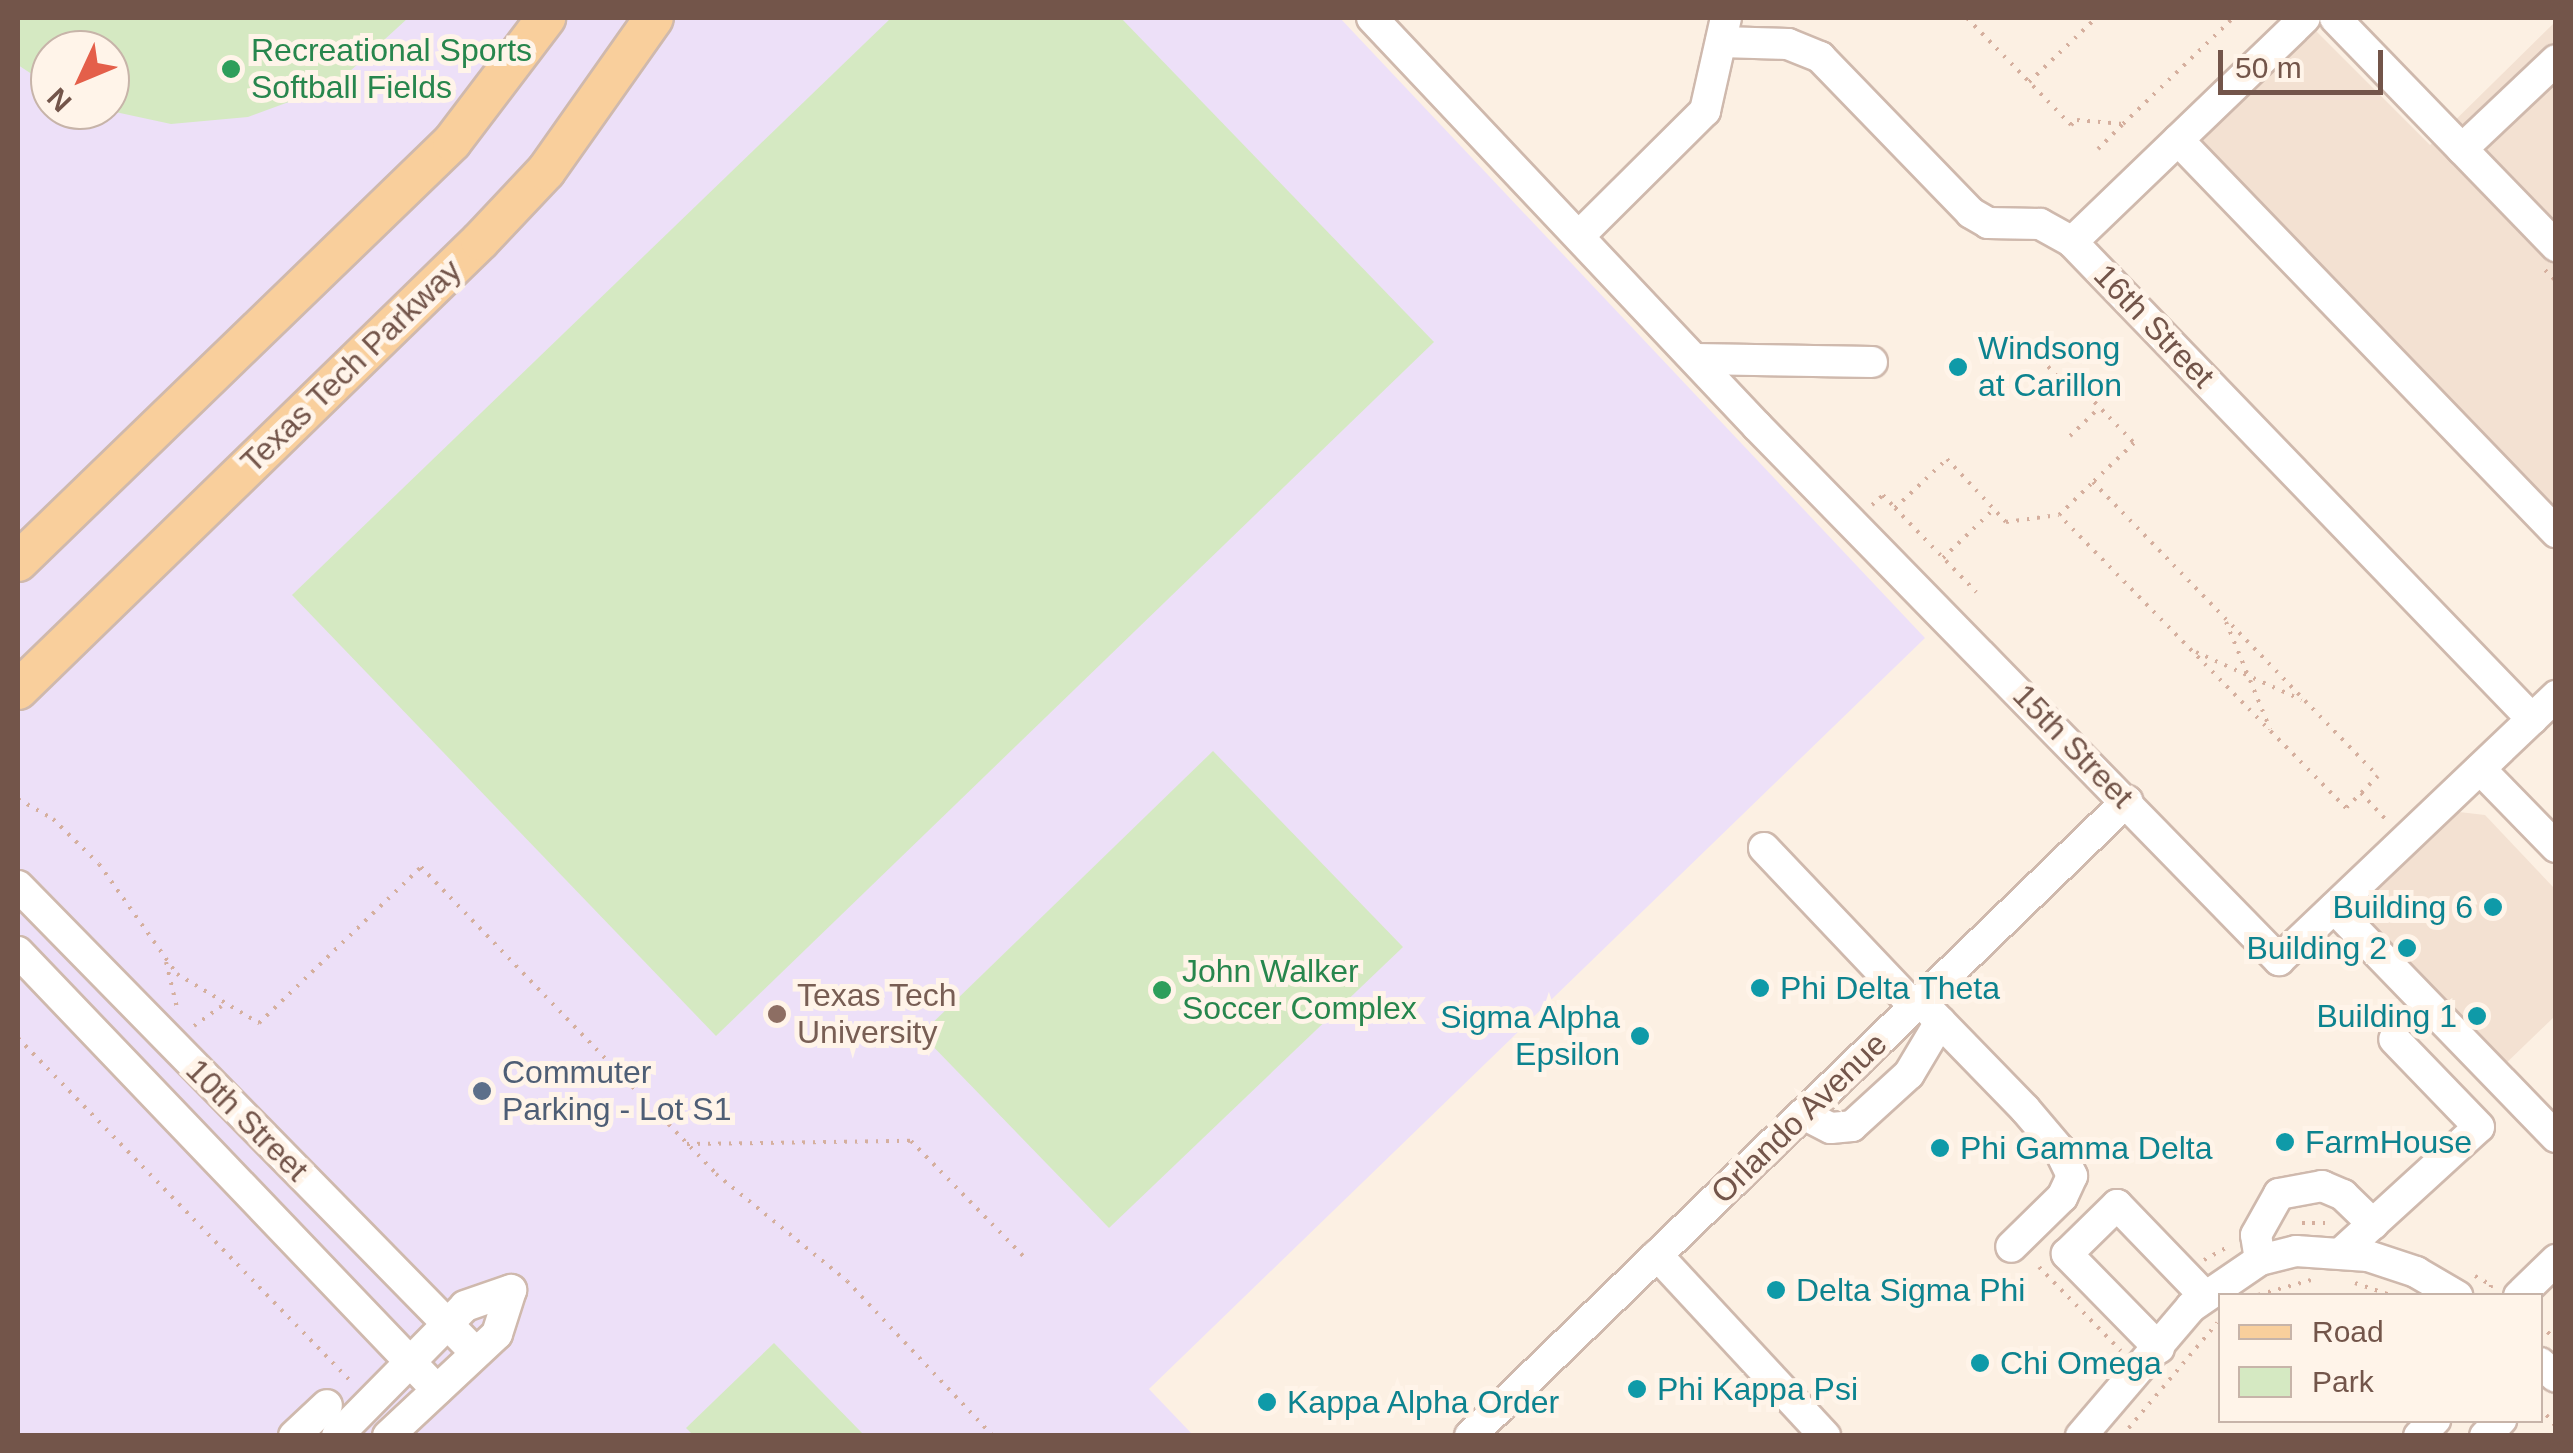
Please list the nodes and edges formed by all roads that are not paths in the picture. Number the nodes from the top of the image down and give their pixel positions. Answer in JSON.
{"nodes":[{"id":1,"x":546,"y":18,"type":"edge"},
{"id":2,"x":654,"y":18,"type":"edge"},
{"id":3,"x":1372,"y":18,"type":"edge"},
{"id":4,"x":2305,"y":18,"type":"edge"},
{"id":5,"x":2336,"y":18,"type":"edge"},
{"id":6,"x":1723,"y":30,"type":"edge"},
{"id":7,"x":2556,"y":60,"type":"edge"},
{"id":8,"x":2178,"y":140,"type":"junction"},
{"id":9,"x":2462,"y":150,"type":"junction"},
{"id":10,"x":1581,"y":234,"type":"junction"},
{"id":11,"x":2072,"y":242,"type":"junction"},
{"id":12,"x":2548,"y":256,"type":"edge"},
{"id":13,"x":1696,"y":359,"type":"junction"},
{"id":14,"x":1872,"y":362,"type":"dead end"},
{"id":15,"x":2556,"y":532,"type":"edge"},
{"id":16,"x":18,"y":562,"type":"edge"},
{"id":17,"x":18,"y":690,"type":"edge"},
{"id":18,"x":2556,"y":696,"type":"edge"},
{"id":19,"x":2532,"y":719,"type":"junction"},
{"id":20,"x":2480,"y":768,"type":"junction"},
{"id":21,"x":2127,"y":801,"type":"junction"},
{"id":22,"x":2556,"y":847,"type":"edge"},
{"id":23,"x":1764,"y":848,"type":"dead end"},
{"id":24,"x":18,"y":886,"type":"edge"},
{"id":25,"x":2334,"y":908,"type":"junction"},
{"id":26,"x":18,"y":952,"type":"edge"},
{"id":27,"x":1925,"y":1010,"type":"junction"},
{"id":28,"x":2394,"y":1040,"type":"dead end"},
{"id":29,"x":1803,"y":1114,"type":"junction"},
{"id":30,"x":2556,"y":1137,"type":"edge"},
{"id":31,"x":2373,"y":1224,"type":"junction"},
{"id":32,"x":2010,"y":1246,"type":"dead end"},
{"id":33,"x":1658,"y":1255,"type":"junction"},
{"id":34,"x":2260,"y":1260,"type":"junction"},
{"id":35,"x":2556,"y":1260,"type":"edge"},
{"id":36,"x":2344,"y":1266,"type":"junction"},
{"id":37,"x":2506,"y":1290,"type":"edge"},
{"id":38,"x":2227,"y":1293,"type":"edge"},
{"id":39,"x":2452,"y":1293,"type":"edge"},
{"id":40,"x":2212,"y":1308,"type":"edge"},
{"id":41,"x":448,"y":1323,"type":"junction"},
{"id":42,"x":2159,"y":1348,"type":"junction"},
{"id":43,"x":476,"y":1353,"type":"junction"},
{"id":44,"x":408,"y":1361,"type":"junction"},
{"id":45,"x":437,"y":1390,"type":"junction"},
{"id":46,"x":326,"y":1405,"type":"dead end"},
{"id":47,"x":294,"y":1436,"type":"edge"},
{"id":48,"x":337,"y":1436,"type":"edge"},
{"id":49,"x":388,"y":1436,"type":"edge"},
{"id":50,"x":1470,"y":1436,"type":"edge"},
{"id":51,"x":1826,"y":1436,"type":"edge"},
{"id":52,"x":2081,"y":1436,"type":"edge"}],
"edges":[{"from":1,"to":16,"type":"main road"},
{"from":2,"to":17,"type":"main road","name":"Texas Tech Parkway"},
{"from":3,"to":10,"type":"street","name":"15th Street"},
{"from":4,"to":8,"type":"street"},
{"from":5,"to":9,"type":"street"},
{"from":6,"to":10,"type":"street"},
{"from":6,"to":11,"type":"street","name":"16th Street"},
{"from":7,"to":9,"type":"street"},
{"from":8,"to":11,"type":"street"},
{"from":8,"to":15,"type":"street"},
{"from":9,"to":12,"type":"street"},
{"from":10,"to":13,"type":"street","name":"15th Street"},
{"from":11,"to":19,"type":"street","name":"16th Street"},
{"from":13,"to":14,"type":"street"},
{"from":13,"to":21,"type":"street","name":"15th Street"},
{"from":18,"to":19,"type":"street"},
{"from":19,"to":20,"type":"street"},
{"from":20,"to":22,"type":"street"},
{"from":20,"to":25,"type":"street"},
{"from":21,"to":25,"type":"street","name":"15th Street"},
{"from":21,"to":27,"type":"street","name":"Orlando Avenue"},
{"from":23,"to":27,"type":"street"},
{"from":24,"to":41,"type":"street","name":"10th Street"},
{"from":25,"to":30,"type":"street"},
{"from":26,"to":44,"type":"street","name":"10th Street"},
{"from":27,"to":29,"type":"street","name":"Orlando Avenue"},
{"from":27,"to":29,"type":"street"},
{"from":27,"to":32,"type":"street"},
{"from":28,"to":31,"type":"street"},
{"from":29,"to":33,"type":"street","name":"Orlando Avenue"},
{"from":31,"to":34,"type":"street"},
{"from":31,"to":36,"type":"street"},
{"from":33,"to":50,"type":"street","name":"Orlando Avenue"},
{"from":33,"to":51,"type":"street"},
{"from":34,"to":36,"type":"street"},
{"from":34,"to":38,"type":"street"},
{"from":35,"to":37,"type":"street"},
{"from":36,"to":39,"type":"street"},
{"from":40,"to":42,"type":"street"},
{"from":40,"to":42,"type":"street"},
{"from":41,"to":43,"type":"street","name":"10th Street"},
{"from":41,"to":43,"type":"street"},
{"from":41,"to":44,"type":"street"},
{"from":42,"to":52,"type":"street"},
{"from":43,"to":45,"type":"street"},
{"from":44,"to":45,"type":"street","name":"10th Street"},
{"from":44,"to":48,"type":"street"},
{"from":45,"to":49,"type":"street"},
{"from":46,"to":47,"type":"street"}]}
